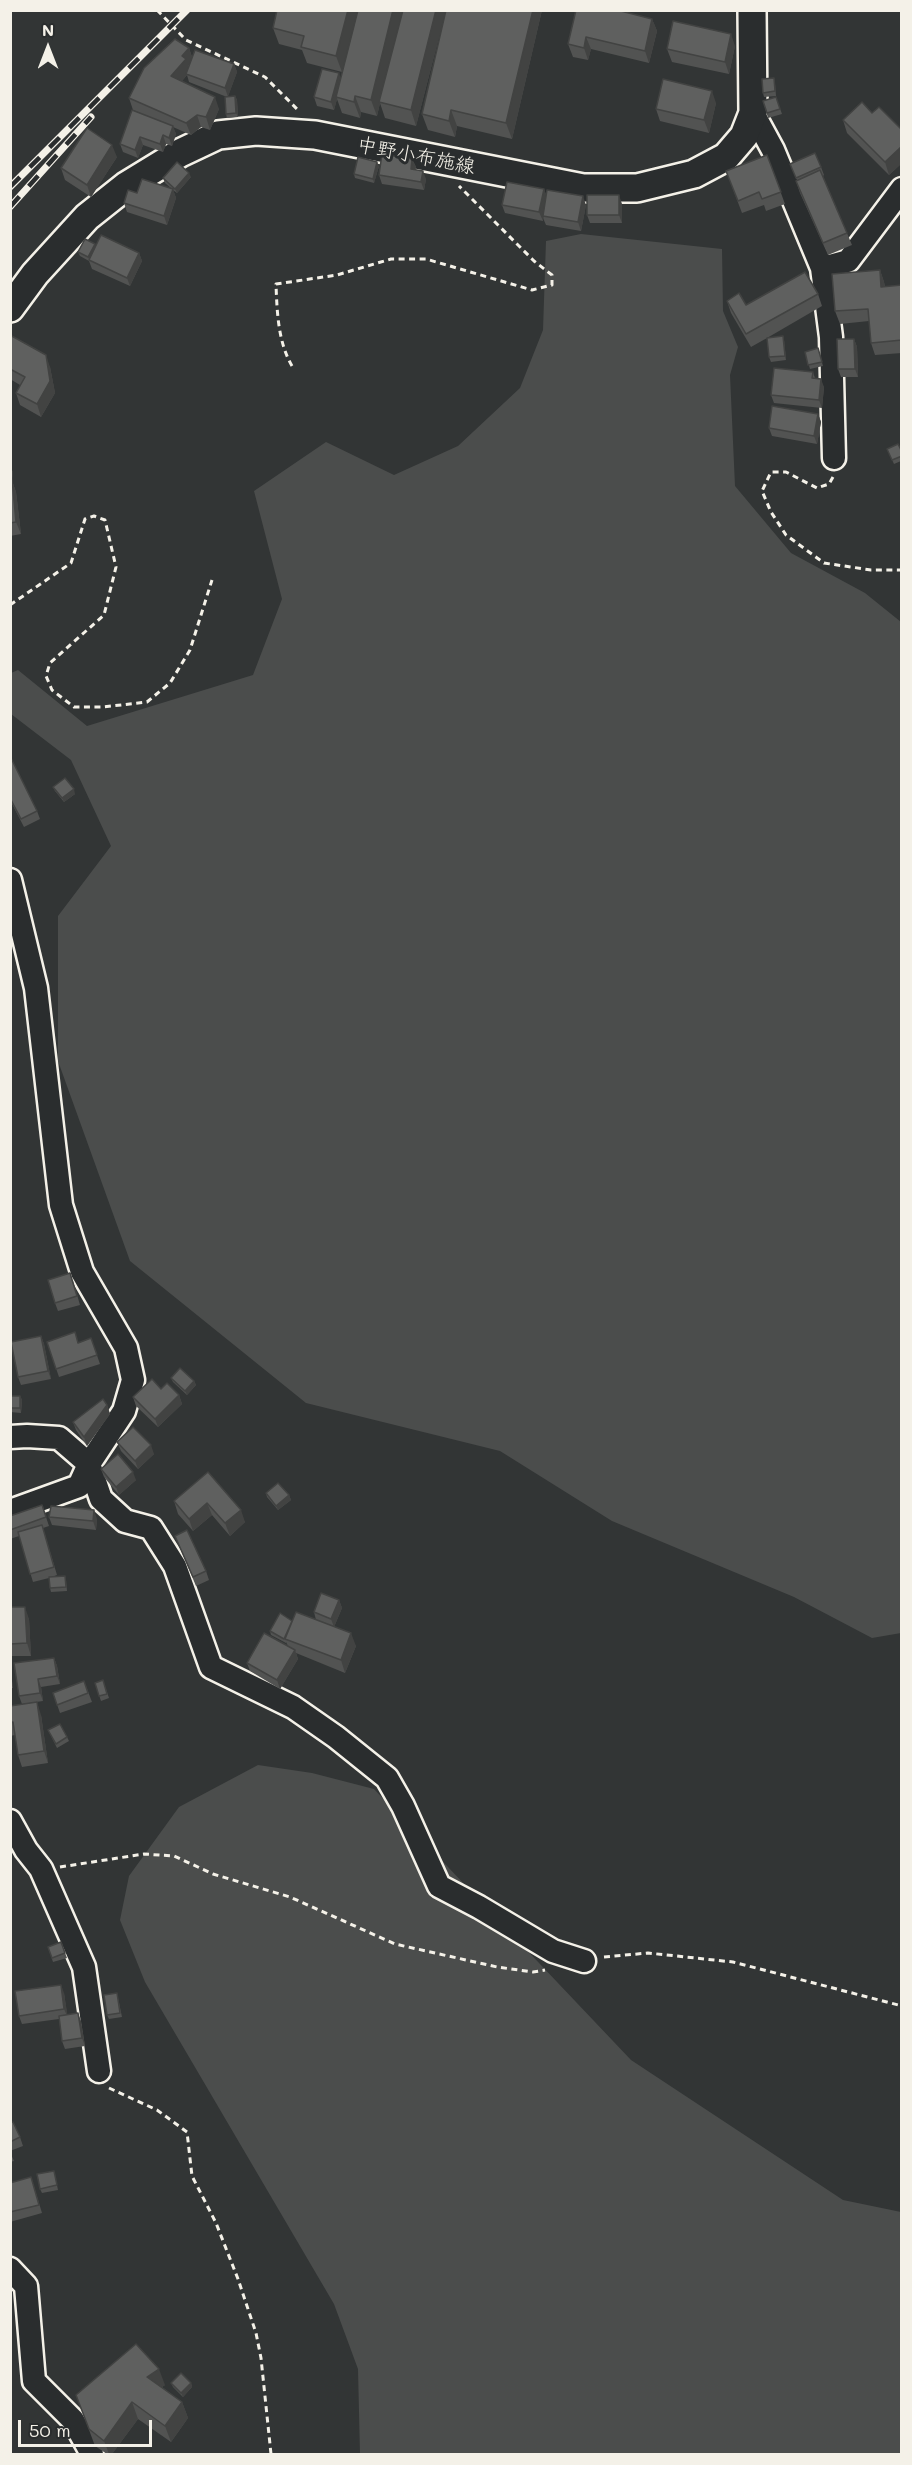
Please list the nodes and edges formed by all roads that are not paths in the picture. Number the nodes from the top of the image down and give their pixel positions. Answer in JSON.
{"nodes":[{"id":1,"x":752,"y":10,"type":"edge"},
{"id":2,"x":753,"y":113,"type":"junction"},
{"id":3,"x":902,"y":189,"type":"edge"},
{"id":4,"x":822,"y":268,"type":"junction"},
{"id":5,"x":10,"y":308,"type":"edge"},
{"id":6,"x":834,"y":458,"type":"road end"},
{"id":7,"x":10,"y":880,"type":"edge"},
{"id":8,"x":10,"y":1437,"type":"edge"},
{"id":9,"x":89,"y":1464,"type":"junction"},
{"id":10,"x":10,"y":1511,"type":"edge"},
{"id":11,"x":10,"y":1821,"type":"edge"},
{"id":12,"x":584,"y":1961,"type":"road end"},
{"id":13,"x":99,"y":2071,"type":"road end"},
{"id":14,"x":10,"y":2269,"type":"edge"},
{"id":15,"x":92,"y":2454,"type":"edge"}],
"edges":[{"from":1,"to":2,"type":"main road","name":"中野小布施線"},
{"from":2,"to":4,"type":"street"},
{"from":2,"to":5,"type":"main road","name":"中野小布施線"},
{"from":3,"to":4,"type":"street"},
{"from":4,"to":6,"type":"street"},
{"from":7,"to":9,"type":"street"},
{"from":8,"to":9,"type":"street"},
{"from":9,"to":10,"type":"street"},
{"from":9,"to":12,"type":"street"},
{"from":11,"to":13,"type":"street"},
{"from":14,"to":15,"type":"street"}]}
